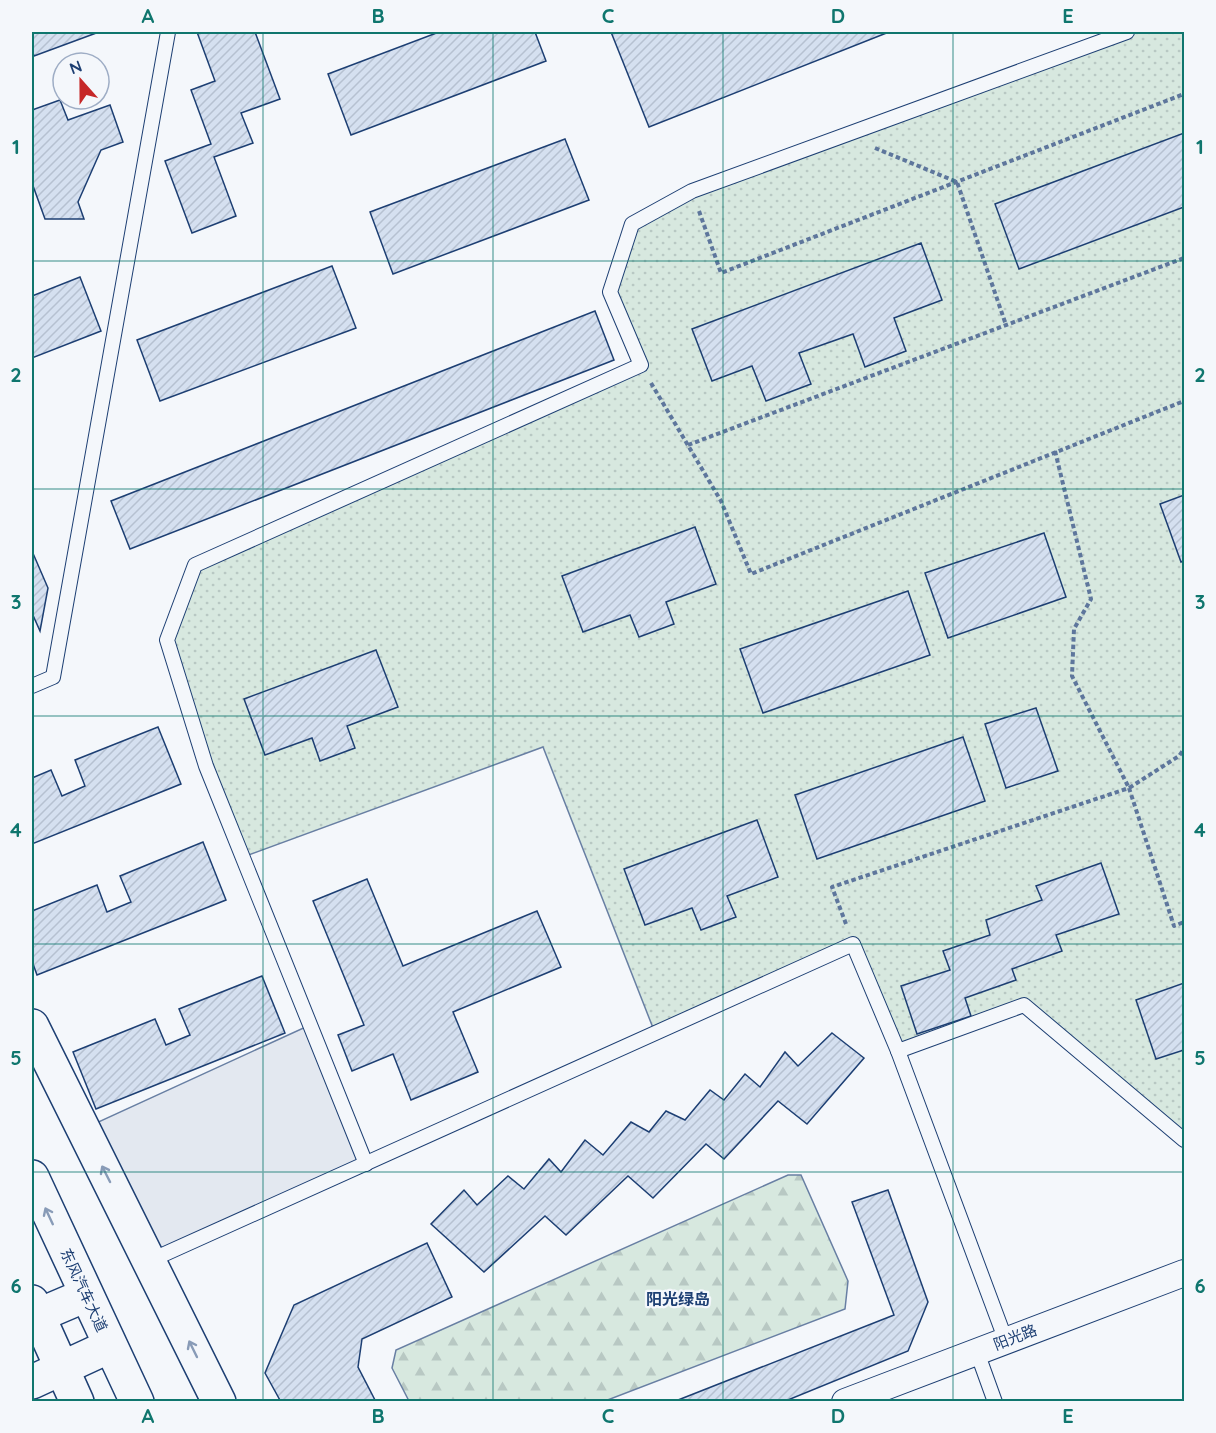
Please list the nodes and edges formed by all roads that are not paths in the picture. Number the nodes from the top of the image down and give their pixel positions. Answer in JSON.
{"nodes":[{"id":1,"x":168,"y":32,"type":"edge"},
{"id":2,"x":1127,"y":32,"type":"edge"},
{"id":3,"x":32,"y":686,"type":"edge"},
{"id":4,"x":32,"y":1026,"type":"edge"},
{"id":5,"x":898,"y":1051,"type":"junction"},
{"id":6,"x":1185,"y":1140,"type":"edge"},
{"id":7,"x":366,"y":1164,"type":"junction"},
{"id":8,"x":32,"y":1177,"type":"edge"},
{"id":9,"x":149,"y":1261,"type":"junction"},
{"id":10,"x":1185,"y":1273,"type":"edge"},
{"id":11,"x":86,"y":1295,"type":"junction"},
{"id":12,"x":34,"y":1312,"type":"edge"},
{"id":13,"x":1006,"y":1341,"type":"junction"},
{"id":14,"x":110,"y":1346,"type":"junction"},
{"id":15,"x":976,"y":1352,"type":"junction"},
{"id":16,"x":62,"y":1369,"type":"junction"},
{"id":17,"x":32,"y":1382,"type":"edge"},
{"id":18,"x":77,"y":1401,"type":"edge"},
{"id":19,"x":137,"y":1401,"type":"edge"},
{"id":20,"x":219,"y":1401,"type":"edge"},
{"id":21,"x":845,"y":1401,"type":"edge"},
{"id":22,"x":995,"y":1401,"type":"edge"}],
"edges":[{"from":1,"to":3,"type":"lane"},
{"from":2,"to":7,"type":"lane"},
{"from":9,"to":4,"type":"main road","one_way":true},
{"from":5,"to":6,"type":"lane"},
{"from":5,"to":7,"type":"lane"},
{"from":5,"to":13,"type":"lane"},
{"from":7,"to":9,"type":"lane"},
{"from":11,"to":8,"type":"main road","name":"东风汽车大道","one_way":true},
{"from":20,"to":9,"type":"main road","one_way":true},
{"from":10,"to":13,"type":"street","name":"阳光路"},
{"from":11,"to":12,"type":"main road"},
{"from":11,"to":14,"type":"main road","name":"东风汽车大道"},
{"from":12,"to":16,"type":"main road"},
{"from":13,"to":15,"type":"street","name":"阳光路"},
{"from":14,"to":16,"type":"main road"},
{"from":14,"to":19,"type":"main road","name":"东风汽车大道"},
{"from":15,"to":21,"type":"street","name":"阳光路"},
{"from":15,"to":22,"type":"lane"},
{"from":16,"to":17,"type":"main road"},
{"from":16,"to":18,"type":"main road"}]}
